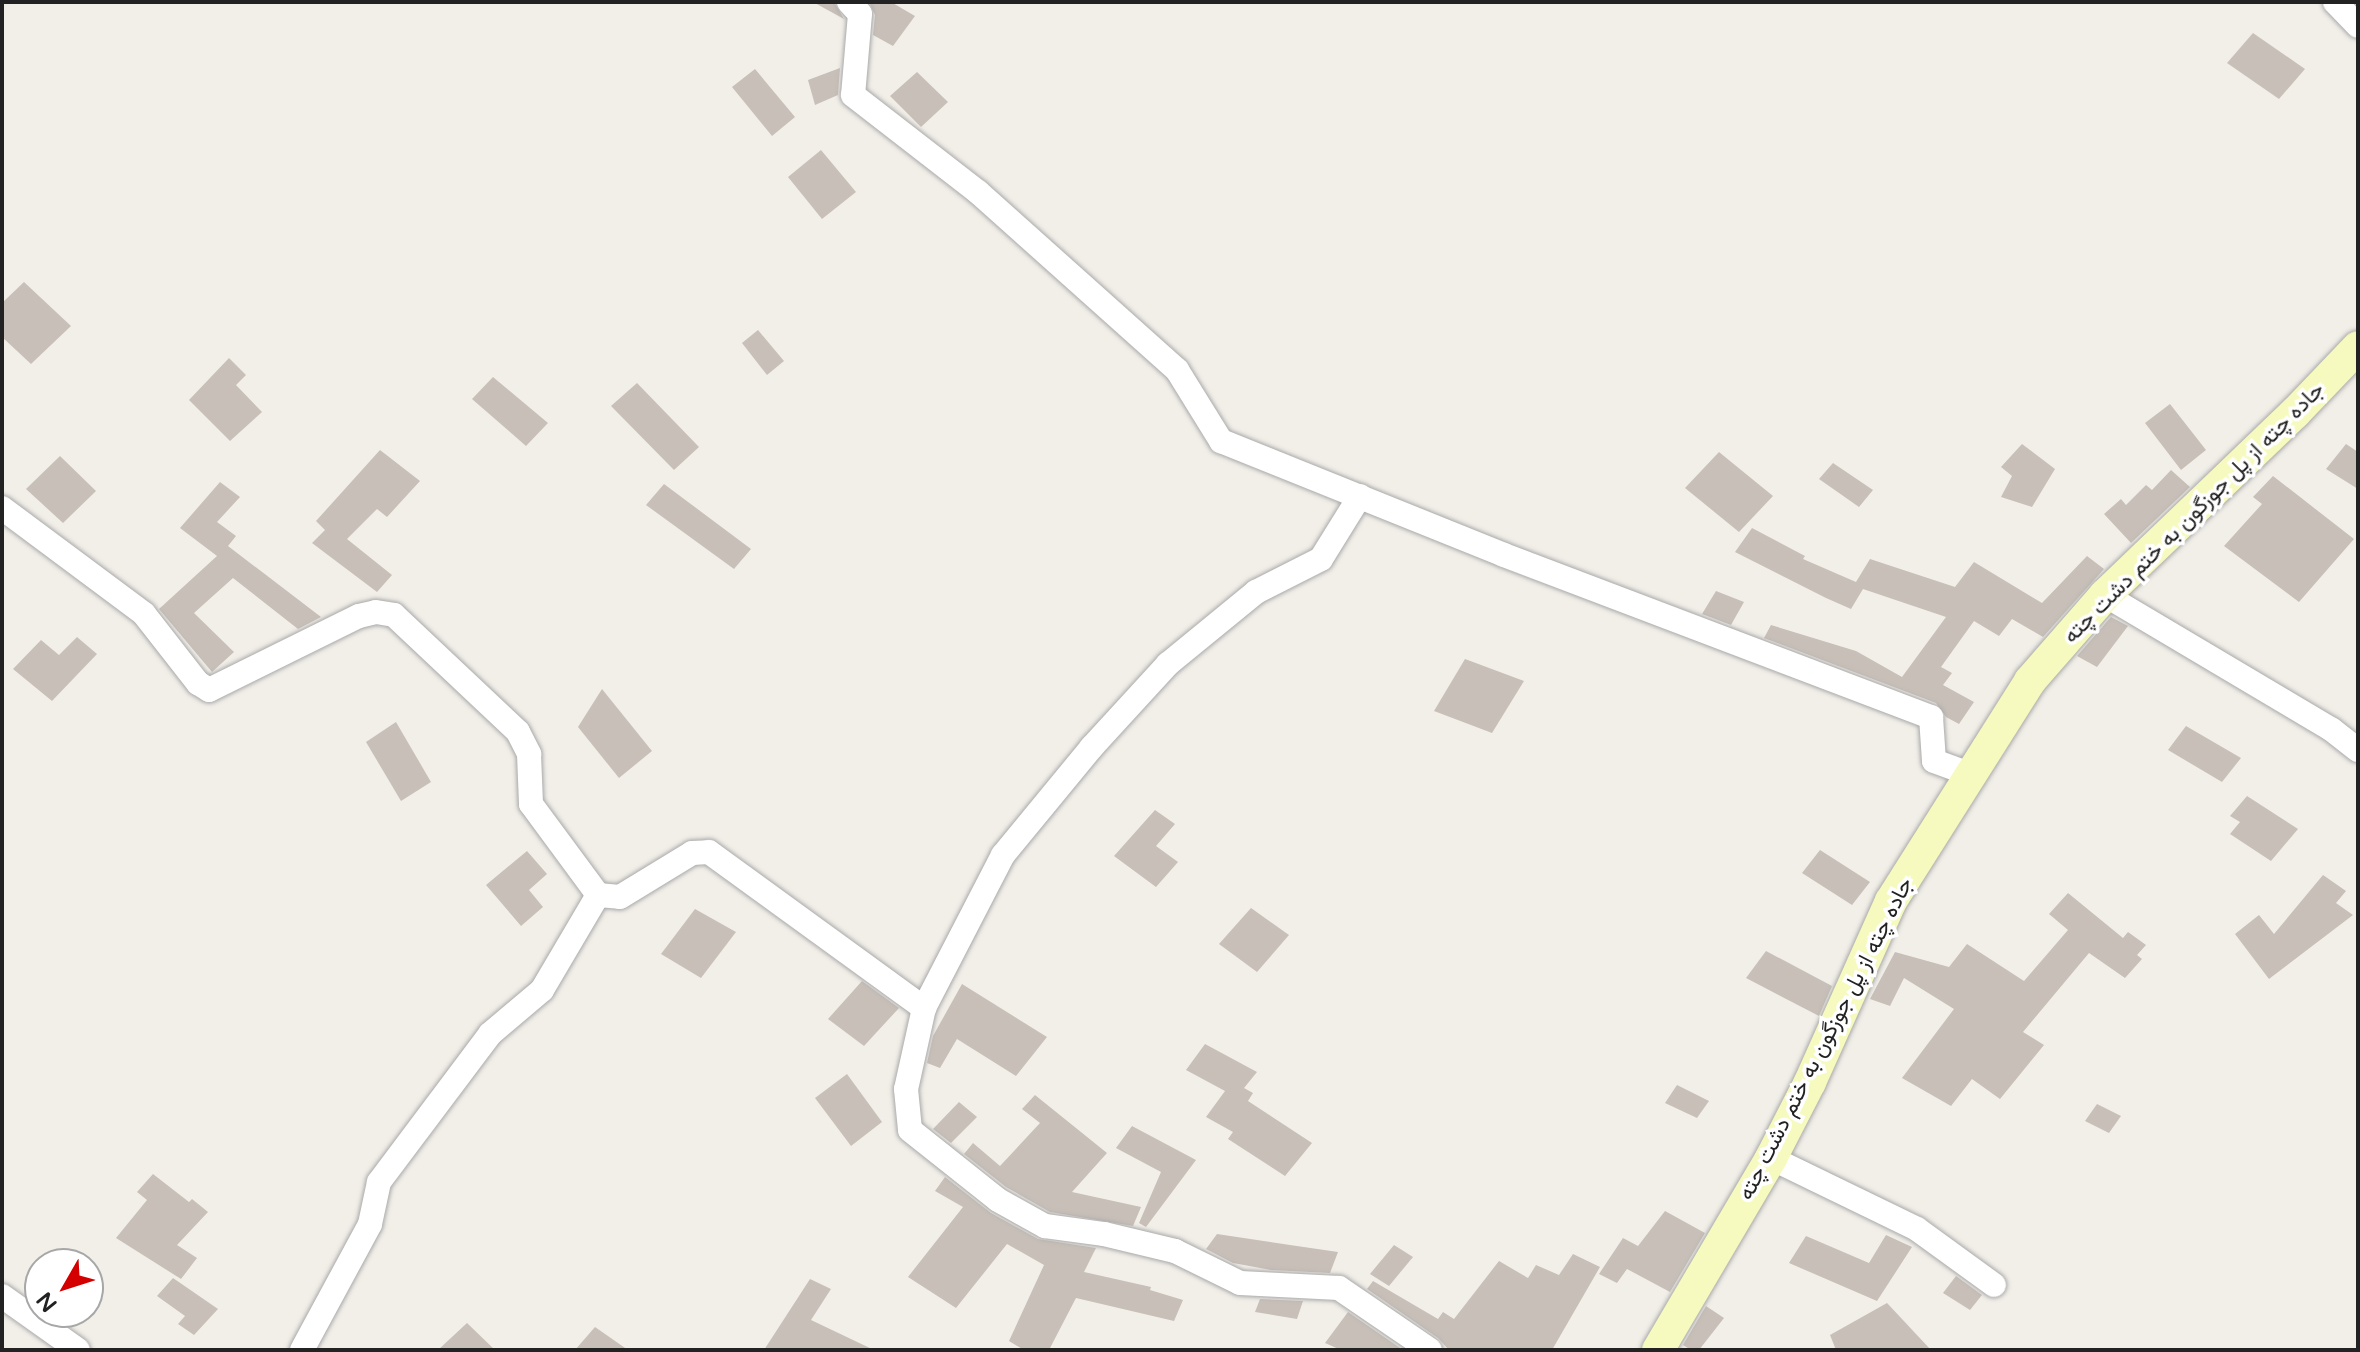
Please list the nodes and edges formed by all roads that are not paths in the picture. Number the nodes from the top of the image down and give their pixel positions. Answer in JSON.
{"nodes":[{"id":1,"x":849,"y":2,"type":"edge"},
{"id":2,"x":2335,"y":2,"type":"edge"},
{"id":3,"x":2358,"y":26,"type":"edge"},
{"id":4,"x":2358,"y":347,"type":"edge"},
{"id":5,"x":1360,"y":496,"type":"junction"},
{"id":6,"x":2,"y":508,"type":"edge"},
{"id":7,"x":2105,"y":595,"type":"junction"},
{"id":8,"x":2358,"y":750,"type":"edge"},
{"id":9,"x":1972,"y":775,"type":"junction"},
{"id":10,"x":598,"y":895,"type":"junction"},
{"id":11,"x":924,"y":1008,"type":"junction"},
{"id":12,"x":1771,"y":1158,"type":"junction"},
{"id":13,"x":1994,"y":1285,"type":"dead end"},
{"id":14,"x":2,"y":1296,"type":"edge"},
{"id":15,"x":1666,"y":1347,"type":"edge"},
{"id":16,"x":78,"y":1350,"type":"edge"},
{"id":17,"x":302,"y":1350,"type":"edge"},
{"id":18,"x":1430,"y":1350,"type":"edge"}],
"edges":[{"from":1,"to":5,"type":"street"},
{"from":2,"to":3,"type":"street"},
{"from":4,"to":7,"type":"street","name":"جاده چته از پل جوزگون به ختم دشت چته"},
{"from":5,"to":9,"type":"street"},
{"from":5,"to":11,"type":"street"},
{"from":6,"to":10,"type":"street"},
{"from":7,"to":8,"type":"street"},
{"from":7,"to":9,"type":"street","name":"جاده چته از پل جوزگون به ختم دشت چته"},
{"from":9,"to":12,"type":"street","name":"جاده چته از پل جوزگون به ختم دشت چته"},
{"from":10,"to":11,"type":"street"},
{"from":10,"to":17,"type":"street"},
{"from":11,"to":18,"type":"street"},
{"from":12,"to":13,"type":"street"},
{"from":12,"to":15,"type":"street","name":"جاده چته از پل جوزگون به ختم دشت چته"},
{"from":14,"to":16,"type":"street"}]}
